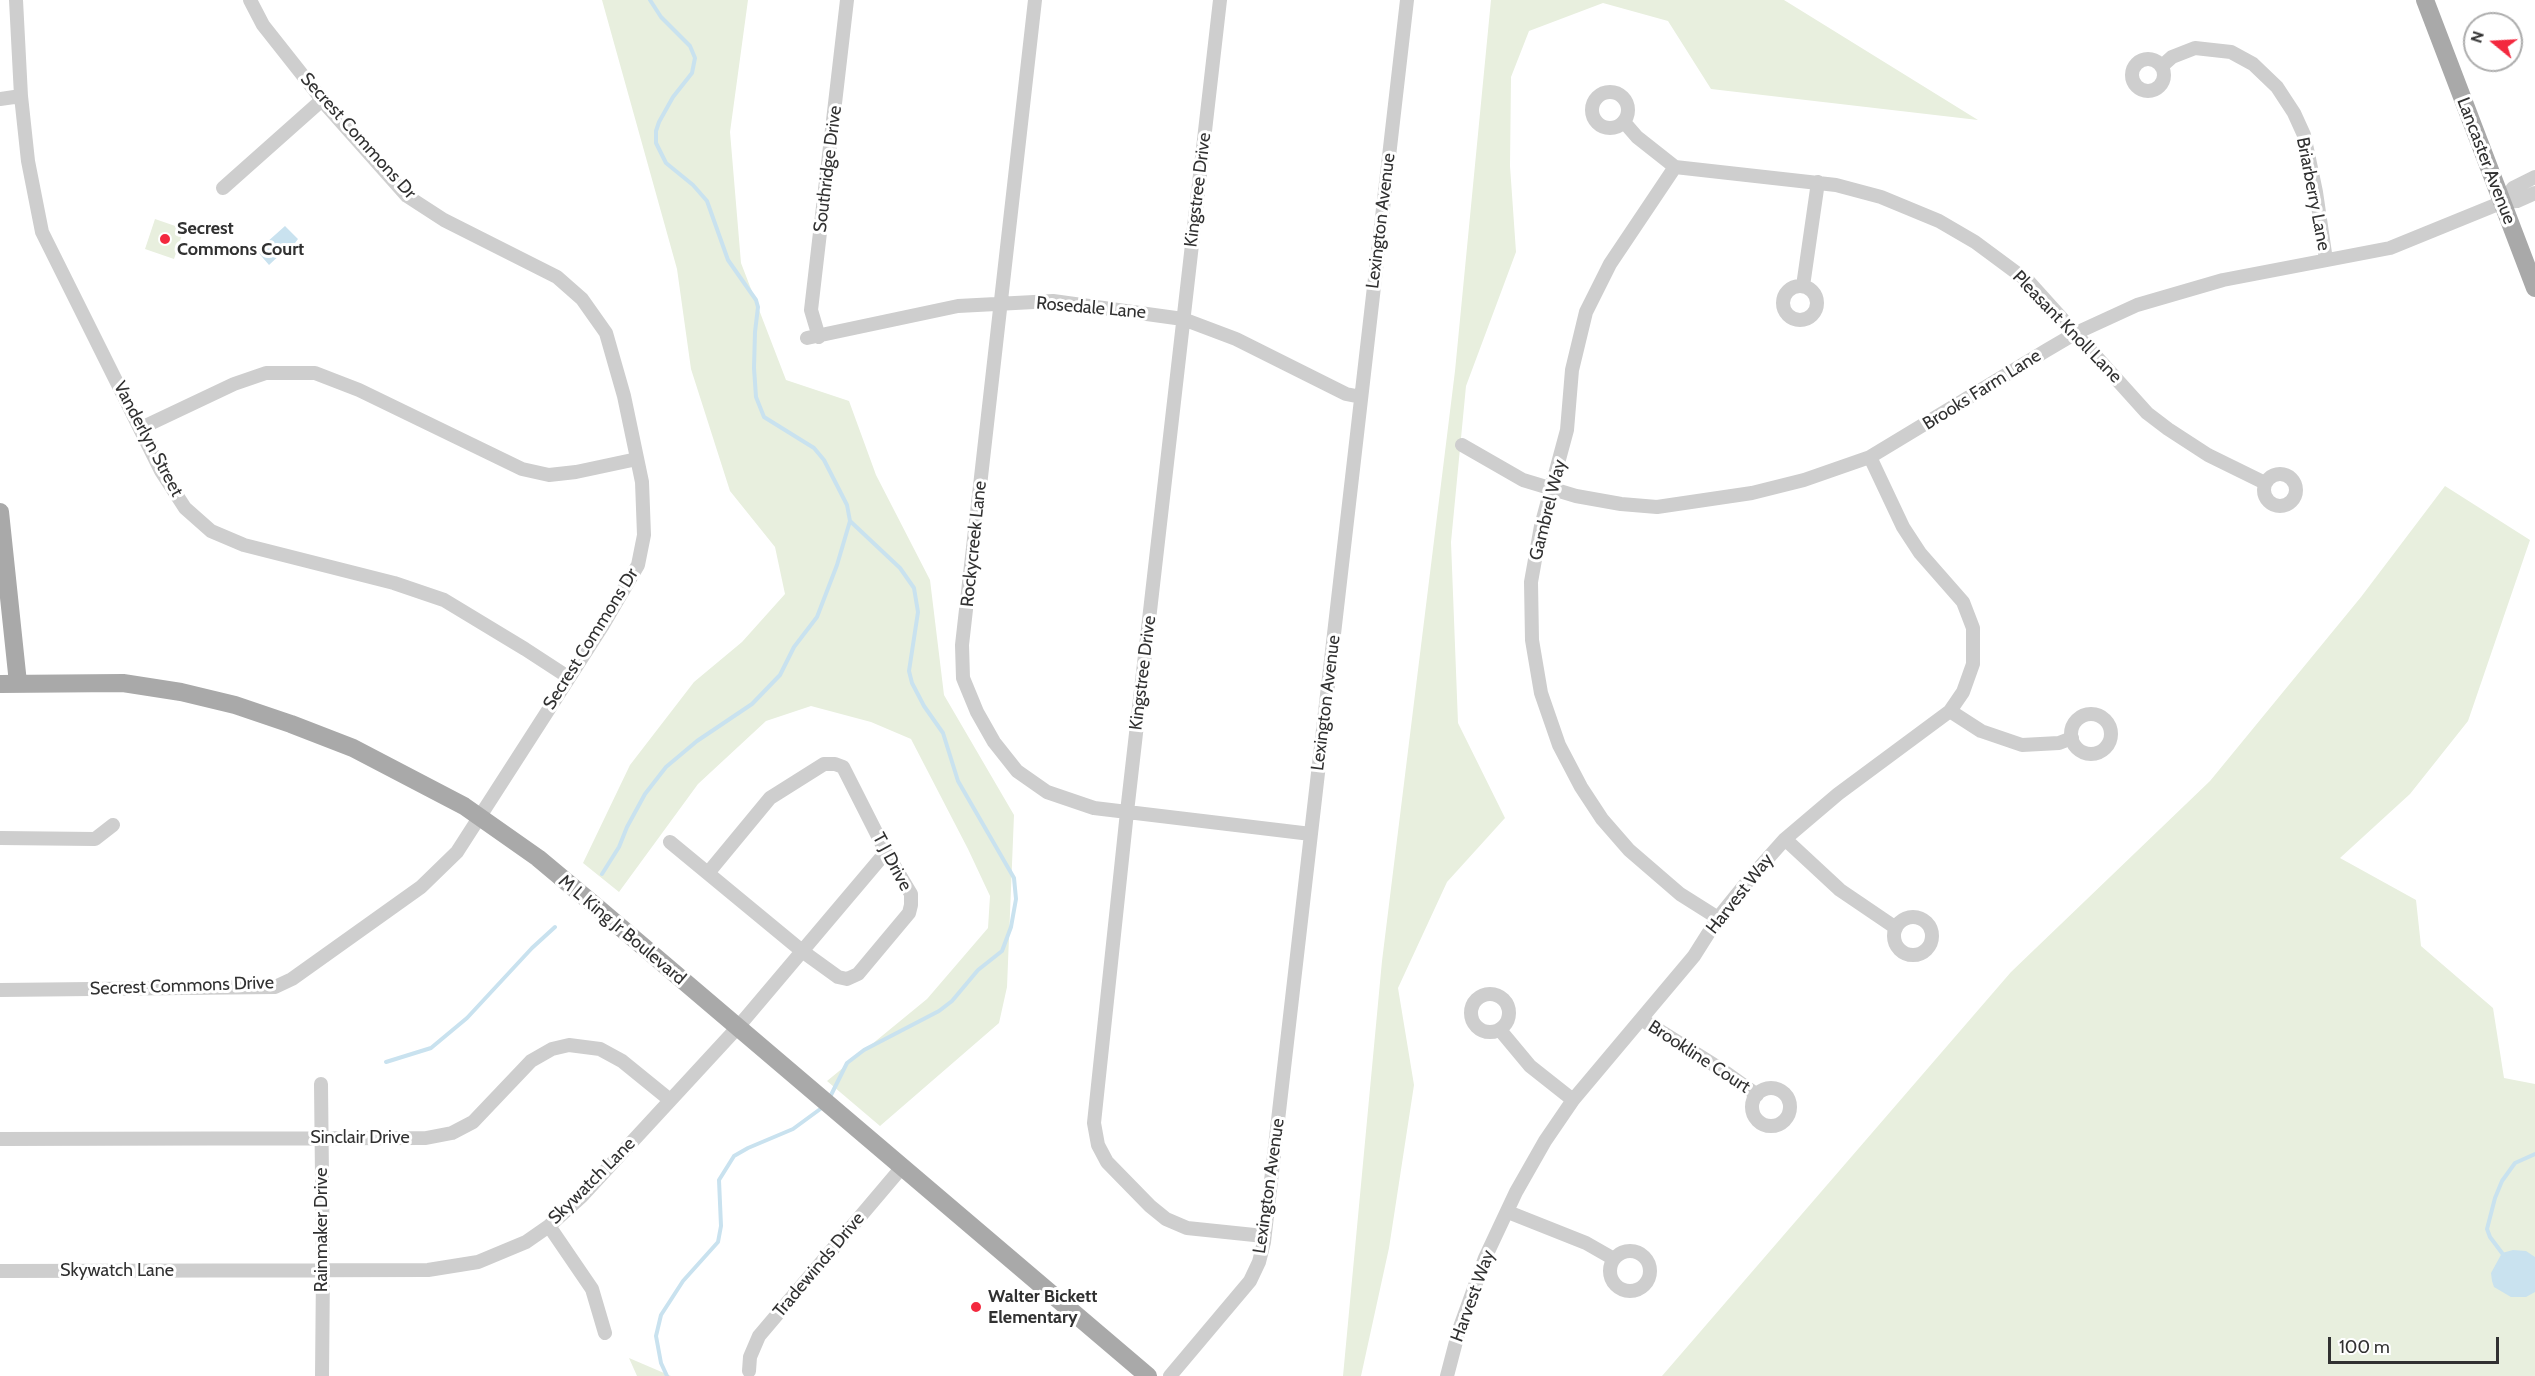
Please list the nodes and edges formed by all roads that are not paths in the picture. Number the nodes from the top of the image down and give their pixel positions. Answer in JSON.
{"nodes":[{"id":1,"x":16,"y":0,"type":"edge"},
{"id":2,"x":250,"y":0,"type":"edge"},
{"id":3,"x":848,"y":0,"type":"edge"},
{"id":4,"x":1035,"y":0,"type":"edge"},
{"id":5,"x":1220,"y":0,"type":"edge"},
{"id":6,"x":1407,"y":0,"type":"edge"},
{"id":7,"x":2425,"y":0,"type":"edge"},
{"id":8,"x":2162,"y":66,"type":"dead end"},
{"id":9,"x":21,"y":96,"type":"junction"},
{"id":10,"x":0,"y":99,"type":"edge"},
{"id":11,"x":322,"y":100,"type":"junction"},
{"id":12,"x":1624,"y":122,"type":"dead end"},
{"id":13,"x":1675,"y":167,"type":"junction"},
{"id":14,"x":2535,"y":177,"type":"edge"},
{"id":15,"x":1818,"y":183,"type":"junction"},
{"id":16,"x":223,"y":188,"type":"dead end"},
{"id":17,"x":2535,"y":193,"type":"edge"},
{"id":18,"x":2503,"y":202,"type":"junction"},
{"id":19,"x":2326,"y":260,"type":"junction"},
{"id":20,"x":1803,"y":286,"type":"dead end"},
{"id":21,"x":2535,"y":288,"type":"edge"},
{"id":22,"x":1001,"y":303,"type":"junction"},
{"id":23,"x":1183,"y":319,"type":"junction"},
{"id":24,"x":2076,"y":333,"type":"junction"},
{"id":25,"x":813,"y":338,"type":"joint"},
{"id":26,"x":1361,"y":397,"type":"junction"},
{"id":27,"x":141,"y":428,"type":"junction"},
{"id":28,"x":1462,"y":445,"type":"dead end"},
{"id":29,"x":1870,"y":457,"type":"junction"},
{"id":30,"x":637,"y":459,"type":"junction"},
{"id":31,"x":2265,"y":483,"type":"dead end"},
{"id":32,"x":1553,"y":488,"type":"junction"},
{"id":33,"x":0,"y":512,"type":"edge"},
{"id":34,"x":568,"y":677,"type":"junction"},
{"id":35,"x":9,"y":683,"type":"edge"},
{"id":36,"x":1950,"y":711,"type":"junction"},
{"id":37,"x":2072,"y":738,"type":"dead end"},
{"id":38,"x":1127,"y":812,"type":"junction"},
{"id":39,"x":478,"y":816,"type":"junction"},
{"id":40,"x":113,"y":825,"type":"dead end"},
{"id":41,"x":1311,"y":834,"type":"junction"},
{"id":42,"x":0,"y":838,"type":"edge"},
{"id":43,"x":1785,"y":839,"type":"junction"},
{"id":44,"x":670,"y":842,"type":"dead end"},
{"id":45,"x":886,"y":852,"type":"junction"},
{"id":46,"x":708,"y":873,"type":"junction"},
{"id":47,"x":1718,"y":918,"type":"junction"},
{"id":48,"x":1896,"y":928,"type":"dead end"},
{"id":49,"x":802,"y":951,"type":"junction"},
{"id":50,"x":0,"y":990,"type":"edge"},
{"id":51,"x":1641,"y":1019,"type":"junction"},
{"id":52,"x":738,"y":1027,"type":"junction"},
{"id":53,"x":1500,"y":1030,"type":"dead end"},
{"id":54,"x":321,"y":1084,"type":"dead end"},
{"id":55,"x":1757,"y":1095,"type":"dead end"},
{"id":56,"x":670,"y":1100,"type":"junction"},
{"id":57,"x":1573,"y":1100,"type":"junction"},
{"id":58,"x":322,"y":1138,"type":"junction"},
{"id":59,"x":0,"y":1139,"type":"edge"},
{"id":60,"x":903,"y":1166,"type":"junction"},
{"id":61,"x":1508,"y":1212,"type":"junction"},
{"id":62,"x":549,"y":1226,"type":"junction"},
{"id":63,"x":1264,"y":1236,"type":"junction"},
{"id":64,"x":1614,"y":1259,"type":"dead end"},
{"id":65,"x":323,"y":1270,"type":"junction"},
{"id":66,"x":0,"y":1271,"type":"edge"},
{"id":67,"x":605,"y":1333,"type":"dead end"},
{"id":68,"x":749,"y":1371,"type":"dead end"},
{"id":69,"x":322,"y":1376,"type":"edge"},
{"id":70,"x":1148,"y":1376,"type":"edge"},
{"id":71,"x":1170,"y":1376,"type":"edge"},
{"id":72,"x":1447,"y":1376,"type":"edge"}],
"edges":[{"from":1,"to":9,"type":"street","name":"Vanderlyn Street"},
{"from":2,"to":11,"type":"street","name":"Secrest Commons Dr"},
{"from":3,"to":25,"type":"street","name":"Southridge Drive"},
{"from":4,"to":22,"type":"street","name":"Rockycreek Lane"},
{"from":5,"to":23,"type":"street","name":"Kingstree Drive"},
{"from":6,"to":26,"type":"street","name":"Lexington Avenue"},
{"from":7,"to":18,"type":"main road","name":"Lancaster Avenue"},
{"from":8,"to":19,"type":"street","name":"Briarberry Lane"},
{"from":9,"to":10,"type":"street"},
{"from":9,"to":27,"type":"street","name":"Vanderlyn Street"},
{"from":11,"to":16,"type":"street"},
{"from":11,"to":30,"type":"street","name":"Secrest Commons Dr"},
{"from":12,"to":13,"type":"street"},
{"from":13,"to":15,"type":"street","name":"Pleasant Knoll Lane"},
{"from":13,"to":32,"type":"street","name":"Gambrel Way"},
{"from":14,"to":18,"type":"street"},
{"from":15,"to":20,"type":"street"},
{"from":15,"to":24,"type":"street","name":"Pleasant Knoll Lane"},
{"from":17,"to":18,"type":"street"},
{"from":18,"to":19,"type":"street","name":"Brooks Farm Lane"},
{"from":18,"to":21,"type":"main road","name":"Lancaster Avenue"},
{"from":19,"to":24,"type":"street","name":"Brooks Farm Lane"},
{"from":22,"to":23,"type":"street","name":"Rosedale Lane"},
{"from":22,"to":25,"type":"street","name":"Rosedale Lane"},
{"from":22,"to":38,"type":"street","name":"Rockycreek Lane"},
{"from":23,"to":26,"type":"street","name":"Rosedale Lane"},
{"from":23,"to":38,"type":"street","name":"Kingstree Drive"},
{"from":24,"to":29,"type":"street","name":"Brooks Farm Lane"},
{"from":24,"to":31,"type":"street","name":"Pleasant Knoll Lane"},
{"from":26,"to":41,"type":"street","name":"Lexington Avenue"},
{"from":27,"to":30,"type":"street"},
{"from":27,"to":34,"type":"street","name":"Vanderlyn Street"},
{"from":28,"to":32,"type":"street","name":"Brooks Farm Lane"},
{"from":29,"to":32,"type":"street","name":"Brooks Farm Lane"},
{"from":29,"to":36,"type":"street","name":"Harvest Way"},
{"from":30,"to":34,"type":"street","name":"Secrest Commons Dr"},
{"from":32,"to":47,"type":"street","name":"Gambrel Way"},
{"from":33,"to":35,"type":"main road"},
{"from":34,"to":39,"type":"street","name":"Secrest Commons Dr"},
{"from":35,"to":39,"type":"main road","name":"M L King Jr Boulevard"},
{"from":36,"to":37,"type":"street"},
{"from":36,"to":43,"type":"street","name":"Harvest Way"},
{"from":38,"to":41,"type":"street","name":"Rockycreek Lane"},
{"from":38,"to":63,"type":"street","name":"Kingstree Drive"},
{"from":39,"to":50,"type":"street","name":"Secrest Commons Drive"},
{"from":39,"to":52,"type":"main road","name":"M L King Jr Boulevard"},
{"from":40,"to":42,"type":"street"},
{"from":41,"to":63,"type":"street","name":"Lexington Avenue"},
{"from":43,"to":47,"type":"street","name":"Harvest Way"},
{"from":43,"to":48,"type":"street"},
{"from":44,"to":46,"type":"street","name":"T J Drive"},
{"from":45,"to":46,"type":"street","name":"T J Drive"},
{"from":45,"to":49,"type":"street","name":"Skywatch Lane"},
{"from":45,"to":49,"type":"street","name":"T J Drive"},
{"from":46,"to":49,"type":"street","name":"T J Drive"},
{"from":47,"to":51,"type":"street","name":"Harvest Way"},
{"from":49,"to":52,"type":"street","name":"Skywatch Lane"},
{"from":51,"to":55,"type":"street","name":"Brookline Court"},
{"from":51,"to":57,"type":"street","name":"Harvest Way"},
{"from":52,"to":56,"type":"street","name":"Skywatch Lane"},
{"from":52,"to":60,"type":"main road","name":"M L King Jr Boulevard"},
{"from":53,"to":57,"type":"street"},
{"from":54,"to":58,"type":"street","name":"Rainmaker Drive"},
{"from":56,"to":58,"type":"street","name":"Sinclair Drive"},
{"from":56,"to":62,"type":"street","name":"Skywatch Lane"},
{"from":57,"to":61,"type":"street","name":"Harvest Way"},
{"from":58,"to":59,"type":"street","name":"Sinclair Drive"},
{"from":58,"to":65,"type":"street","name":"Rainmaker Drive"},
{"from":60,"to":68,"type":"street","name":"Tradewinds Drive"},
{"from":60,"to":70,"type":"main road","name":"M L King Jr Boulevard"},
{"from":61,"to":64,"type":"street"},
{"from":61,"to":72,"type":"street","name":"Harvest Way"},
{"from":62,"to":65,"type":"street","name":"Skywatch Lane"},
{"from":62,"to":67,"type":"street"},
{"from":63,"to":71,"type":"street","name":"Lexington Avenue"},
{"from":65,"to":66,"type":"street","name":"Skywatch Lane"},
{"from":65,"to":69,"type":"street","name":"Rainmaker Drive"}]}
